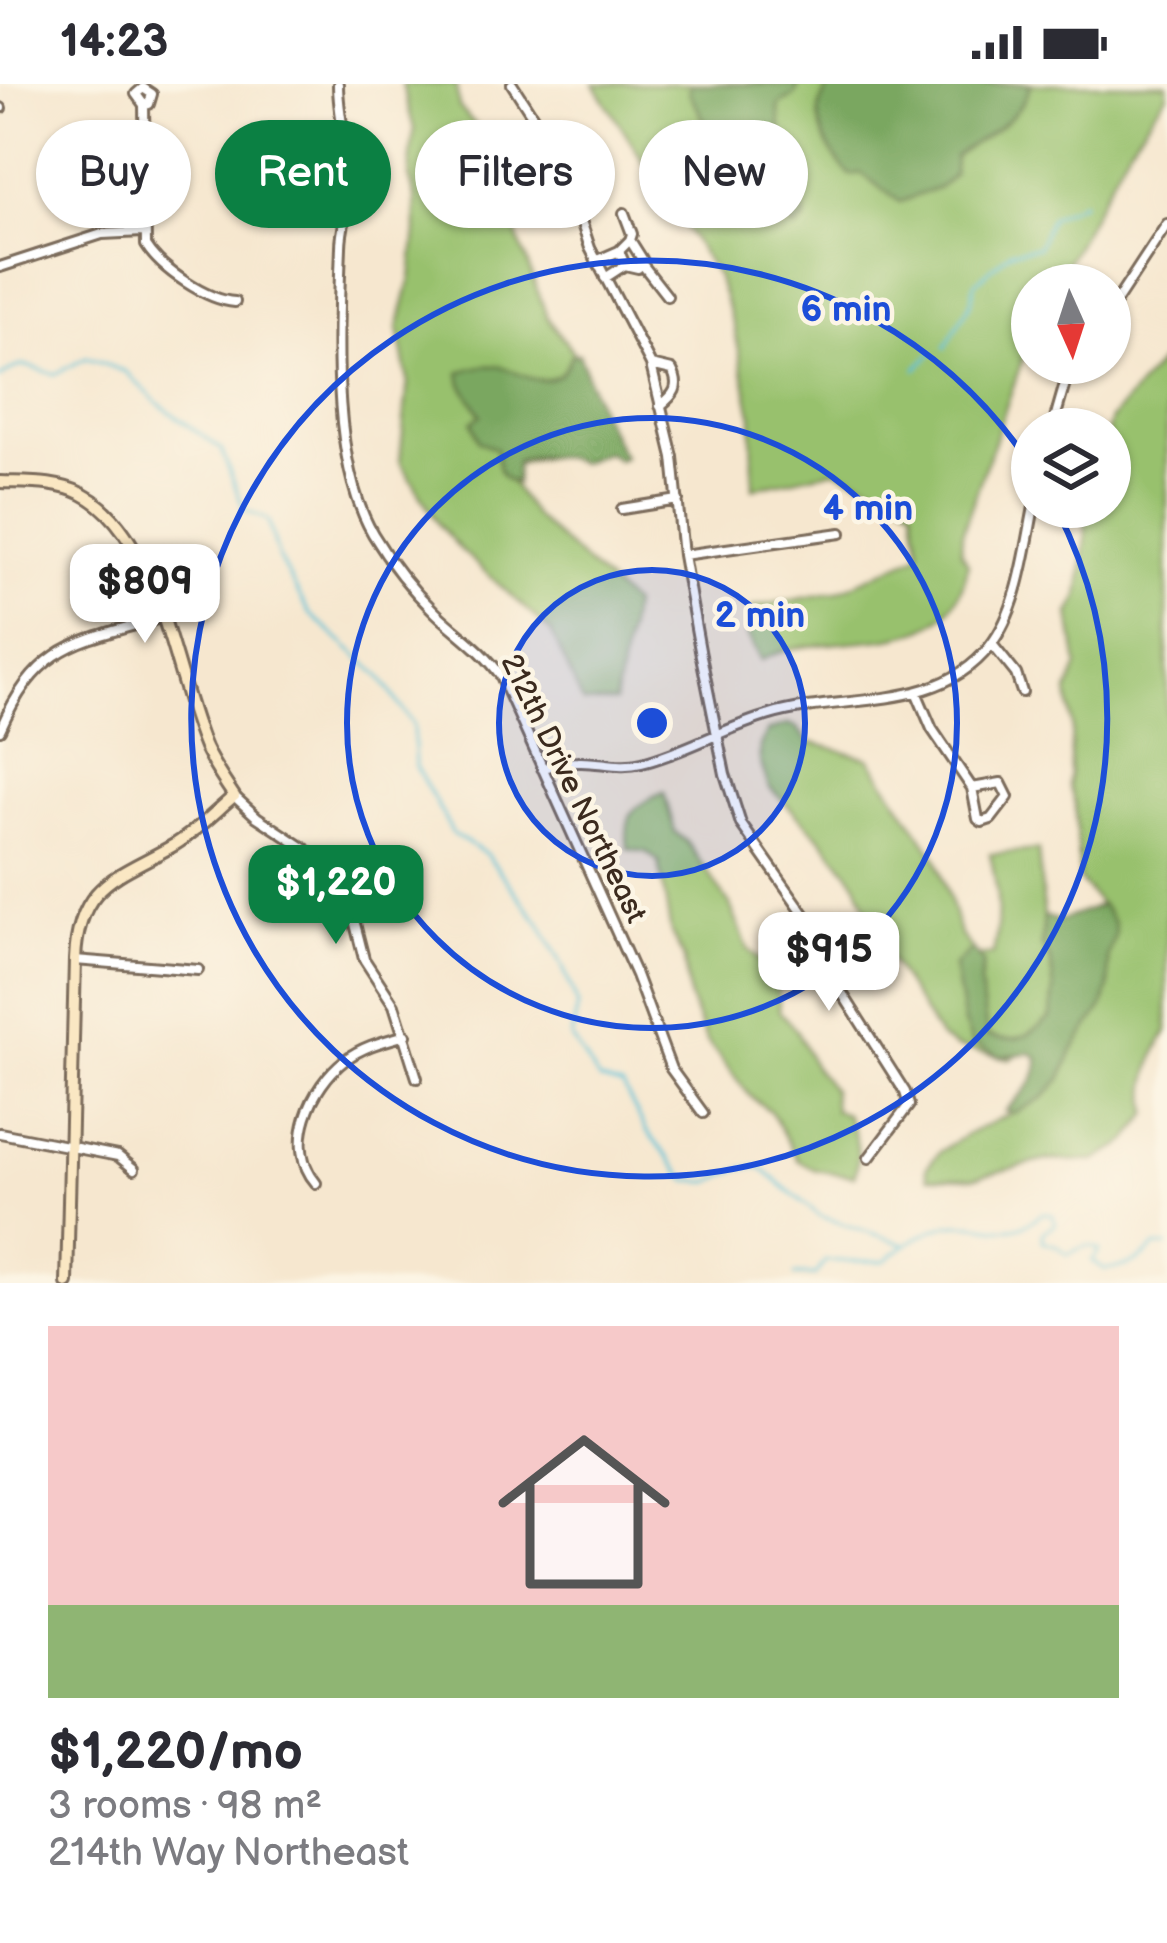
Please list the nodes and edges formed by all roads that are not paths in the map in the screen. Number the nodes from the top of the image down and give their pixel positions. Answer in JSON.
{"nodes":[{"id":1,"x":338,"y":84,"type":"edge"},
{"id":2,"x":512,"y":84,"type":"edge"},
{"id":3,"x":144,"y":105,"type":"dead end"},
{"id":4,"x":624,"y":212,"type":"dead end"},
{"id":5,"x":1167,"y":224,"type":"edge"},
{"id":6,"x":143,"y":232,"type":"junction"},
{"id":7,"x":629,"y":240,"type":"junction"},
{"id":8,"x":619,"y":251,"type":"junction"},
{"id":9,"x":596,"y":261,"type":"junction"},
{"id":10,"x":642,"y":264,"type":"junction"},
{"id":11,"x":626,"y":265,"type":"junction"},
{"id":12,"x":0,"y":267,"type":"edge"},
{"id":13,"x":605,"y":278,"type":"junction"},
{"id":14,"x":1131,"y":279,"type":"edge"},
{"id":15,"x":667,"y":296,"type":"dead end"},
{"id":16,"x":235,"y":302,"type":"dead end"},
{"id":17,"x":651,"y":365,"type":"junction"},
{"id":18,"x":660,"y":406,"type":"junction"},
{"id":19,"x":0,"y":482,"type":"edge"},
{"id":20,"x":678,"y":500,"type":"junction"},
{"id":21,"x":622,"y":509,"type":"dead end"},
{"id":22,"x":1029,"y":528,"type":"edge"},
{"id":23,"x":841,"y":533,"type":"dead end"},
{"id":24,"x":682,"y":555,"type":"junction"},
{"id":25,"x":160,"y":618,"type":"junction"},
{"id":26,"x":992,"y":644,"type":"junction"},
{"id":27,"x":1022,"y":692,"type":"dead end"},
{"id":28,"x":917,"y":694,"type":"junction"},
{"id":29,"x":0,"y":730,"type":"edge"},
{"id":30,"x":717,"y":734,"type":"junction"},
{"id":31,"x":542,"y":768,"type":"junction"},
{"id":32,"x":972,"y":788,"type":"junction"},
{"id":33,"x":234,"y":796,"type":"junction"},
{"id":34,"x":74,"y":961,"type":"junction"},
{"id":35,"x":198,"y":970,"type":"dead end"},
{"id":36,"x":406,"y":1035,"type":"junction"},
{"id":37,"x":417,"y":1078,"type":"dead end"},
{"id":38,"x":703,"y":1113,"type":"dead end"},
{"id":39,"x":0,"y":1132,"type":"edge"},
{"id":40,"x":69,"y":1146,"type":"junction"},
{"id":41,"x":869,"y":1158,"type":"dead end"},
{"id":42,"x":134,"y":1168,"type":"dead end"},
{"id":43,"x":316,"y":1183,"type":"dead end"},
{"id":44,"x":68,"y":1283,"type":"edge"}],
"edges":[{"from":1,"to":31,"type":"street","name":"212th Drive Northeast"},
{"from":2,"to":9,"type":"street"},
{"from":3,"to":6,"type":"street"},
{"from":4,"to":7,"type":"street"},
{"from":5,"to":14,"type":"street"},
{"from":6,"to":12,"type":"street"},
{"from":6,"to":16,"type":"street"},
{"from":7,"to":8,"type":"street"},
{"from":7,"to":10,"type":"street"},
{"from":8,"to":9,"type":"street"},
{"from":8,"to":11,"type":"street"},
{"from":9,"to":13,"type":"street"},
{"from":10,"to":11,"type":"street"},
{"from":10,"to":15,"type":"street"},
{"from":11,"to":13,"type":"street"},
{"from":13,"to":17,"type":"street"},
{"from":17,"to":18,"type":"street"},
{"from":17,"to":18,"type":"street"},
{"from":18,"to":20,"type":"street"},
{"from":19,"to":25,"type":"street"},
{"from":20,"to":21,"type":"street"},
{"from":20,"to":24,"type":"street"},
{"from":22,"to":26,"type":"street"},
{"from":23,"to":24,"type":"street"},
{"from":24,"to":30,"type":"street"},
{"from":25,"to":29,"type":"street"},
{"from":25,"to":33,"type":"street"},
{"from":26,"to":27,"type":"street"},
{"from":26,"to":28,"type":"street"},
{"from":28,"to":30,"type":"street"},
{"from":28,"to":32,"type":"street"},
{"from":30,"to":31,"type":"street"},
{"from":30,"to":41,"type":"street"},
{"from":31,"to":38,"type":"street","name":"212th Drive Northeast"},
{"from":32,"to":32,"type":"street"},
{"from":33,"to":34,"type":"street"},
{"from":33,"to":36,"type":"street"},
{"from":34,"to":35,"type":"street"},
{"from":34,"to":40,"type":"street"},
{"from":36,"to":37,"type":"street"},
{"from":36,"to":43,"type":"street"},
{"from":39,"to":40,"type":"street"},
{"from":40,"to":42,"type":"street"},
{"from":40,"to":44,"type":"street"}]}
